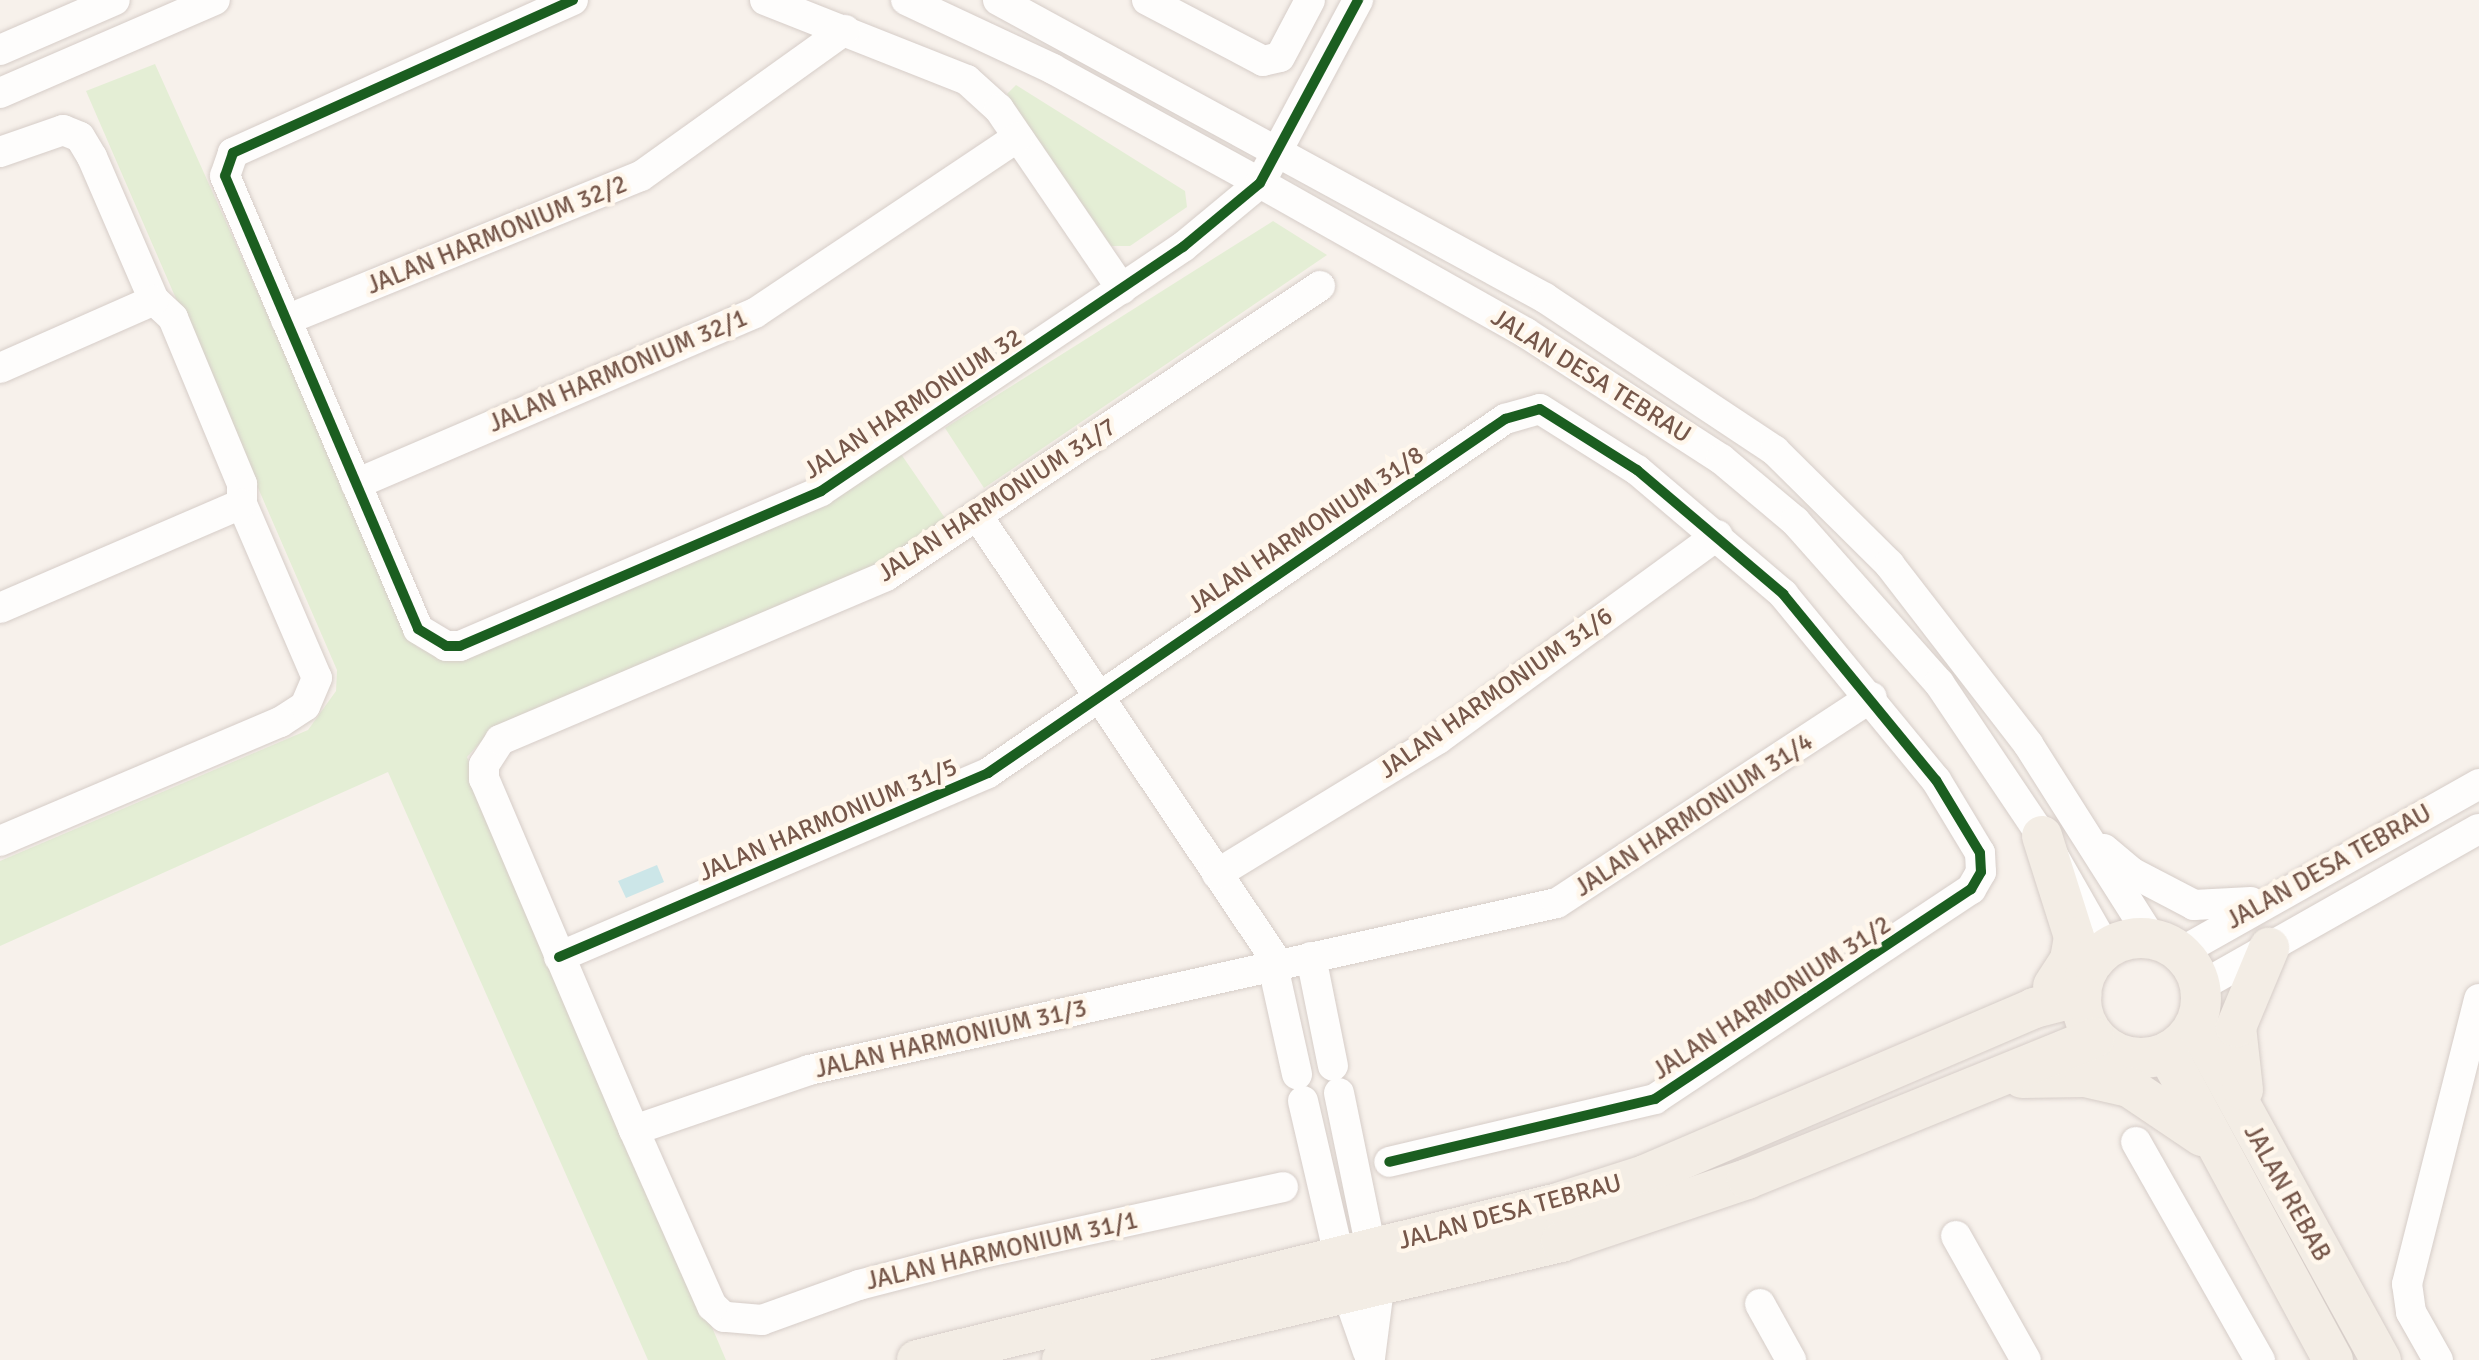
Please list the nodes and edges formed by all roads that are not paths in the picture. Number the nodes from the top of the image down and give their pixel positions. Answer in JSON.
{"nodes":[{"id":1,"x":114,"y":0,"type":"edge"},
{"id":2,"x":215,"y":0,"type":"edge"},
{"id":3,"x":572,"y":0,"type":"edge"},
{"id":4,"x":765,"y":0,"type":"edge"},
{"id":5,"x":906,"y":0,"type":"edge"},
{"id":6,"x":998,"y":0,"type":"edge"},
{"id":7,"x":1148,"y":0,"type":"edge"},
{"id":8,"x":1310,"y":0,"type":"edge"},
{"id":9,"x":1358,"y":0,"type":"edge"},
{"id":10,"x":846,"y":30,"type":"junction"},
{"id":11,"x":0,"y":50,"type":"edge"},
{"id":12,"x":0,"y":92,"type":"edge"},
{"id":13,"x":1018,"y":137,"type":"junction"},
{"id":14,"x":1278,"y":151,"type":"junction"},
{"id":15,"x":0,"y":152,"type":"edge"},
{"id":16,"x":1260,"y":183,"type":"junction"},
{"id":17,"x":1320,"y":286,"type":"dead end"},
{"id":18,"x":1122,"y":288,"type":"junction"},
{"id":19,"x":154,"y":300,"type":"junction"},
{"id":20,"x":286,"y":320,"type":"junction"},
{"id":21,"x":0,"y":368,"type":"edge"},
{"id":22,"x":356,"y":484,"type":"junction"},
{"id":23,"x":242,"y":504,"type":"junction"},
{"id":24,"x":978,"y":515,"type":"junction"},
{"id":25,"x":1718,"y":535,"type":"junction"},
{"id":26,"x":0,"y":608,"type":"edge"},
{"id":27,"x":1099,"y":696,"type":"junction"},
{"id":28,"x":1872,"y":697,"type":"junction"},
{"id":29,"x":2479,"y":784,"type":"edge"},
{"id":30,"x":2479,"y":829,"type":"edge"},
{"id":31,"x":2083,"y":830,"type":"junction"},
{"id":32,"x":2042,"y":836,"type":"junction"},
{"id":33,"x":0,"y":841,"type":"edge"},
{"id":34,"x":1218,"y":874,"type":"junction"},
{"id":35,"x":2275,"y":894,"type":"junction"},
{"id":36,"x":2106,"y":948,"type":"junction"},
{"id":37,"x":2269,"y":948,"type":"junction"},
{"id":38,"x":559,"y":957,"type":"junction"},
{"id":39,"x":1310,"y":958,"type":"junction"},
{"id":40,"x":1276,"y":965,"type":"junction"},
{"id":41,"x":2182,"y":975,"type":"junction"},
{"id":42,"x":2081,"y":996,"type":"junction"},
{"id":43,"x":2479,"y":999,"type":"edge"},
{"id":44,"x":2034,"y":1008,"type":"junction"},
{"id":45,"x":2095,"y":1038,"type":"junction"},
{"id":46,"x":2166,"y":1053,"type":"junction"},
{"id":47,"x":1997,"y":1079,"type":"junction"},
{"id":48,"x":2466,"y":1103,"type":"edge"},
{"id":49,"x":1346,"y":1126,"type":"junction"},
{"id":50,"x":634,"y":1130,"type":"junction"},
{"id":51,"x":2235,"y":1140,"type":"junction"},
{"id":52,"x":2136,"y":1142,"type":"dead end"},
{"id":53,"x":1315,"y":1151,"type":"junction"},
{"id":54,"x":1389,"y":1162,"type":"dead end"},
{"id":55,"x":1283,"y":1188,"type":"dead end"},
{"id":56,"x":1956,"y":1236,"type":"dead end"},
{"id":57,"x":1359,"y":1272,"type":"junction"},
{"id":58,"x":1760,"y":1304,"type":"dead end"},
{"id":59,"x":1371,"y":1359,"type":"edge"},
{"id":60,"x":917,"y":1360,"type":"edge"},
{"id":61,"x":1062,"y":1360,"type":"edge"},
{"id":62,"x":1791,"y":1360,"type":"edge"},
{"id":63,"x":2026,"y":1360,"type":"edge"},
{"id":64,"x":2260,"y":1360,"type":"edge"},
{"id":65,"x":2332,"y":1360,"type":"edge"},
{"id":66,"x":2381,"y":1360,"type":"edge"},
{"id":67,"x":2438,"y":1360,"type":"edge"}],
"edges":[{"from":1,"to":11,"type":"street"},
{"from":2,"to":12,"type":"street"},
{"from":3,"to":20,"type":"street"},
{"from":4,"to":10,"type":"street"},
{"from":5,"to":16,"type":"street","name":"JALAN DESA TEBRAU"},
{"from":6,"to":14,"type":"street","name":"JALAN DESA TEBRAU"},
{"from":7,"to":8,"type":"street"},
{"from":9,"to":14,"type":"street"},
{"from":10,"to":13,"type":"street"},
{"from":10,"to":20,"type":"street","name":"JALAN HARMONIUM 32/2"},
{"from":13,"to":18,"type":"street"},
{"from":13,"to":22,"type":"street","name":"JALAN HARMONIUM 32/1"},
{"from":14,"to":16,"type":"street"},
{"from":14,"to":31,"type":"street","name":"JALAN DESA TEBRAU"},
{"from":15,"to":19,"type":"street"},
{"from":16,"to":18,"type":"street","name":"JALAN HARMONIUM 32"},
{"from":16,"to":32,"type":"street","name":"JALAN DESA TEBRAU"},
{"from":17,"to":24,"type":"street","name":"JALAN HARMONIUM 31/7"},
{"from":18,"to":22,"type":"street","name":"JALAN HARMONIUM 32"},
{"from":19,"to":21,"type":"street"},
{"from":19,"to":23,"type":"street"},
{"from":20,"to":22,"type":"street"},
{"from":23,"to":26,"type":"street"},
{"from":23,"to":33,"type":"street"},
{"from":24,"to":27,"type":"street"},
{"from":24,"to":38,"type":"street","name":"JALAN HARMONIUM 31/7"},
{"from":25,"to":27,"type":"street","name":"JALAN HARMONIUM 31/8"},
{"from":25,"to":28,"type":"street"},
{"from":25,"to":34,"type":"street","name":"JALAN HARMONIUM 31/6"},
{"from":27,"to":34,"type":"street"},
{"from":27,"to":38,"type":"street","name":"JALAN HARMONIUM 31/5"},
{"from":28,"to":39,"type":"street","name":"JALAN HARMONIUM 31/4"},
{"from":28,"to":54,"type":"street","name":"JALAN HARMONIUM 31/2"},
{"from":29,"to":35,"type":"street","name":"JALAN DESA TEBRAU"},
{"from":30,"to":37,"type":"street","name":"JALAN DESA TEBRAU"},
{"from":31,"to":35,"type":"street"},
{"from":31,"to":41,"type":"street","name":"JALAN DESA TEBRAU"},
{"from":32,"to":36,"type":"street","name":"JALAN DESA TEBRAU"},
{"from":32,"to":44,"type":"main road"},
{"from":34,"to":40,"type":"street"},
{"from":35,"to":41,"type":"street","name":"JALAN DESA TEBRAU"},
{"from":36,"to":41,"type":"main road"},
{"from":36,"to":42,"type":"main road"},
{"from":37,"to":41,"type":"street","name":"JALAN DESA TEBRAU"},
{"from":37,"to":51,"type":"main road"},
{"from":38,"to":50,"type":"street"},
{"from":39,"to":40,"type":"street","name":"JALAN HARMONIUM 31/4"},
{"from":39,"to":49,"type":"street"},
{"from":40,"to":50,"type":"street","name":"JALAN HARMONIUM 31/3"},
{"from":40,"to":53,"type":"street"},
{"from":41,"to":46,"type":"main road"},
{"from":41,"to":51,"type":"main road","name":"JALAN REBAB"},
{"from":42,"to":44,"type":"main road","name":"JALAN DESA TEBRAU"},
{"from":42,"to":45,"type":"main road"},
{"from":43,"to":48,"type":"street"},
{"from":44,"to":57,"type":"main road","name":"JALAN DESA TEBRAU"},
{"from":45,"to":46,"type":"main road"},
{"from":45,"to":47,"type":"main road","name":"JALAN DESA TEBRAU"},
{"from":46,"to":51,"type":"main road"},
{"from":47,"to":51,"type":"main road"},
{"from":47,"to":57,"type":"main road","name":"JALAN DESA TEBRAU"},
{"from":48,"to":67,"type":"street"},
{"from":49,"to":53,"type":"street"},
{"from":49,"to":57,"type":"street"},
{"from":50,"to":55,"type":"street","name":"JALAN HARMONIUM 31/1"},
{"from":51,"to":65,"type":"main road"},
{"from":51,"to":66,"type":"main road","name":"JALAN REBAB"},
{"from":52,"to":64,"type":"street"},
{"from":53,"to":57,"type":"street"},
{"from":56,"to":63,"type":"street"},
{"from":57,"to":59,"type":"street"},
{"from":57,"to":60,"type":"main road","name":"JALAN DESA TEBRAU"},
{"from":57,"to":61,"type":"main road","name":"JALAN DESA TEBRAU"},
{"from":58,"to":62,"type":"street"}]}
